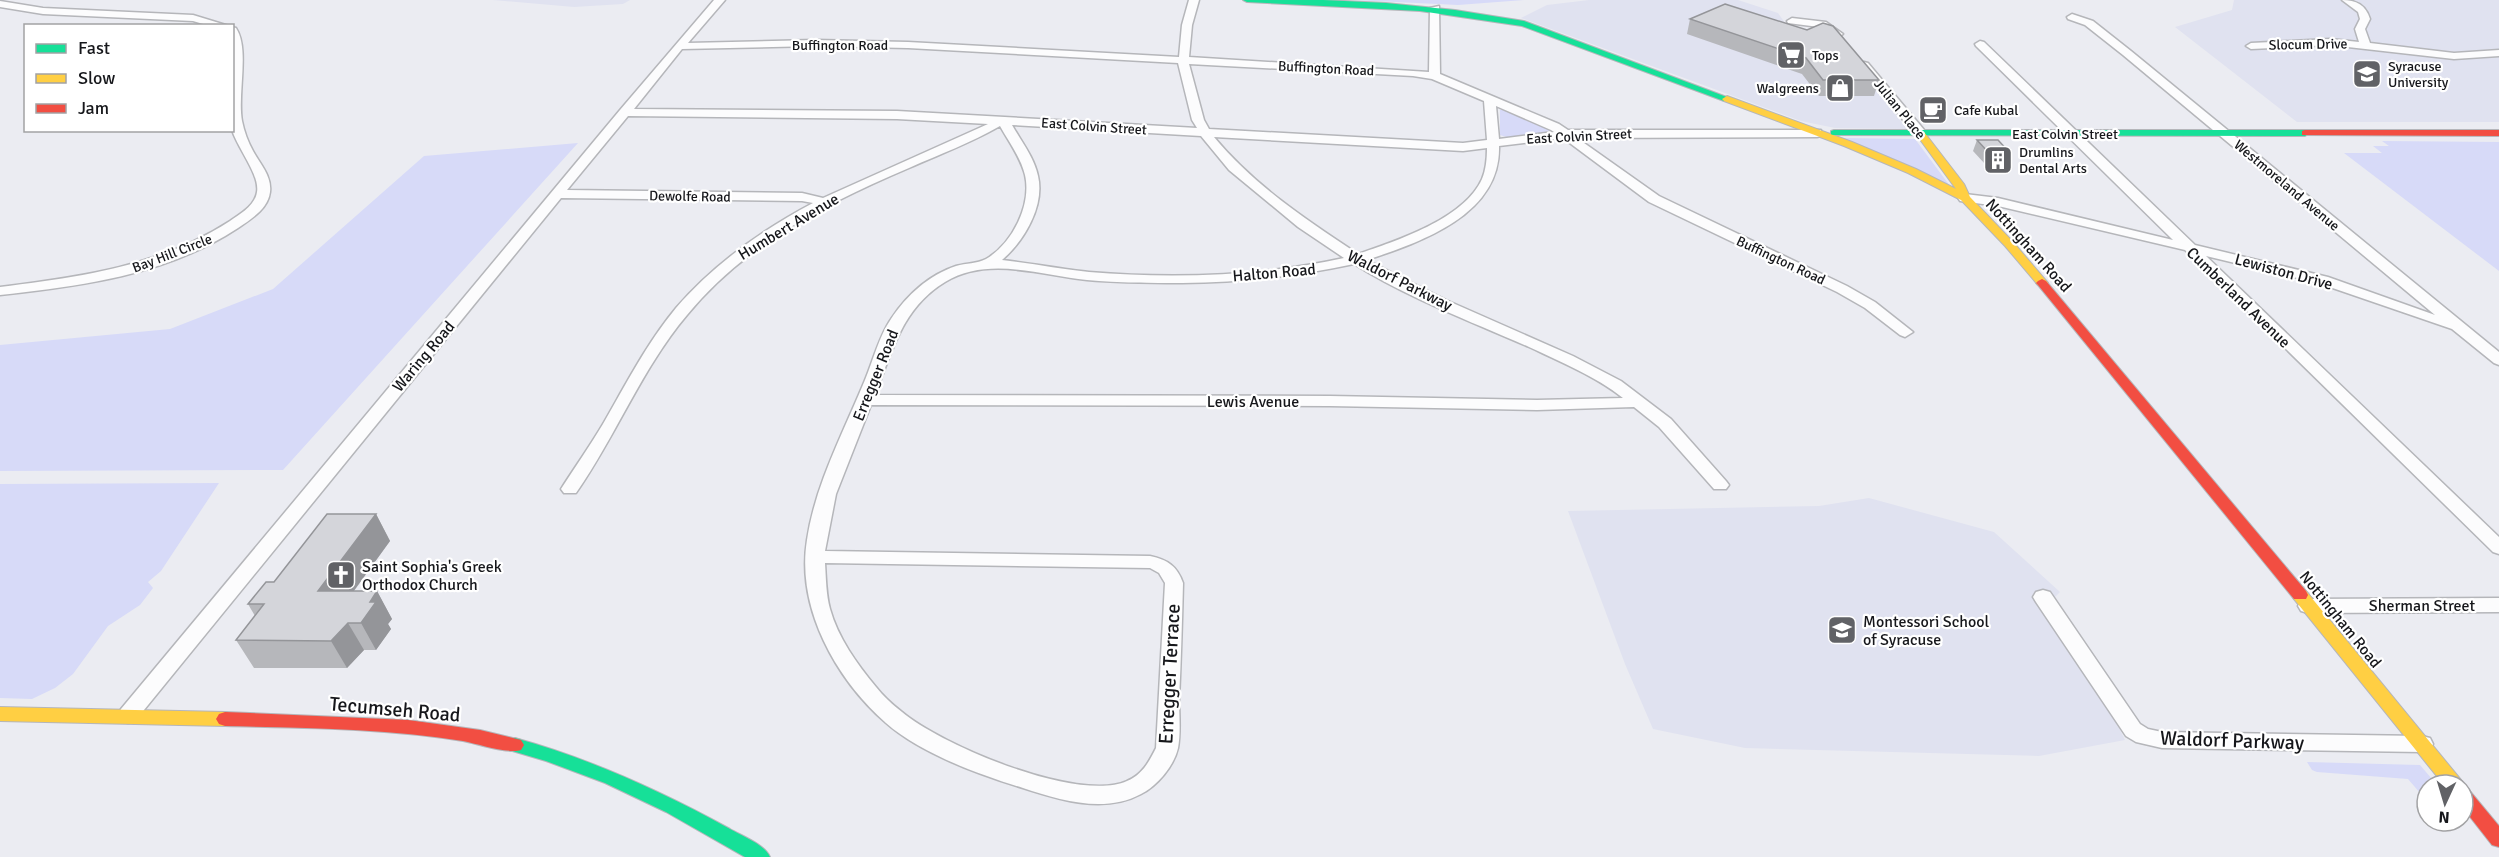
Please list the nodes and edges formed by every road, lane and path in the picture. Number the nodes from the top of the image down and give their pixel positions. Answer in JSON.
{"nodes":[{"id":1,"x":720,"y":0,"type":"edge"},
{"id":2,"x":1194,"y":0,"type":"edge"},
{"id":3,"x":1247,"y":0,"type":"edge"},
{"id":4,"x":2347,"y":0,"type":"edge"},
{"id":5,"x":0,"y":4,"type":"edge"},
{"id":6,"x":1435,"y":8,"type":"junction"},
{"id":7,"x":2072,"y":17,"type":"dead end"},
{"id":8,"x":1792,"y":21,"type":"dead end"},
{"id":9,"x":216,"y":24,"type":"edge"},
{"id":10,"x":234,"y":33,"type":"edge"},
{"id":11,"x":1980,"y":44,"type":"dead end"},
{"id":12,"x":2365,"y":45,"type":"junction"},
{"id":13,"x":679,"y":46,"type":"junction"},
{"id":14,"x":2251,"y":46,"type":"dead end"},
{"id":15,"x":2499,"y":52,"type":"edge"},
{"id":16,"x":1182,"y":60,"type":"junction"},
{"id":17,"x":234,"y":72,"type":"edge"},
{"id":18,"x":1434,"y":76,"type":"junction"},
{"id":19,"x":1490,"y":99,"type":"junction"},
{"id":20,"x":624,"y":112,"type":"junction"},
{"id":21,"x":234,"y":116,"type":"edge"},
{"id":22,"x":1003,"y":120,"type":"junction"},
{"id":23,"x":1204,"y":133,"type":"junction"},
{"id":24,"x":1817,"y":133,"type":"junction"},
{"id":25,"x":1568,"y":134,"type":"junction"},
{"id":26,"x":1921,"y":134,"type":"junction"},
{"id":27,"x":2073,"y":134,"type":"junction"},
{"id":28,"x":2226,"y":134,"type":"junction"},
{"id":29,"x":2499,"y":134,"type":"edge"},
{"id":30,"x":1492,"y":144,"type":"junction"},
{"id":31,"x":557,"y":194,"type":"junction"},
{"id":32,"x":1965,"y":198,"type":"junction"},
{"id":33,"x":822,"y":202,"type":"junction"},
{"id":34,"x":2188,"y":247,"type":"junction"},
{"id":35,"x":1356,"y":260,"type":"junction"},
{"id":36,"x":988,"y":264,"type":"junction"},
{"id":37,"x":0,"y":291,"type":"edge"},
{"id":38,"x":2460,"y":328,"type":"junction"},
{"id":39,"x":1905,"y":332,"type":"dead end"},
{"id":40,"x":2499,"y":360,"type":"edge"},
{"id":41,"x":864,"y":400,"type":"junction"},
{"id":42,"x":1641,"y":402,"type":"junction"},
{"id":43,"x":1720,"y":485,"type":"dead end"},
{"id":44,"x":570,"y":489,"type":"dead end"},
{"id":45,"x":2499,"y":548,"type":"edge"},
{"id":46,"x":815,"y":557,"type":"junction"},
{"id":47,"x":2043,"y":597,"type":"dead end"},
{"id":48,"x":2499,"y":605,"type":"edge"},
{"id":49,"x":2308,"y":606,"type":"junction"},
{"id":50,"x":0,"y":714,"type":"edge"},
{"id":51,"x":128,"y":715,"type":"junction"},
{"id":52,"x":2422,"y":744,"type":"junction"},
{"id":53,"x":2445,"y":773,"type":"edge"},
{"id":54,"x":2475,"y":810,"type":"edge"},
{"id":55,"x":2499,"y":839,"type":"edge"},
{"id":56,"x":760,"y":857,"type":"edge"}],
"edges":[{"from":1,"to":13,"type":"street","name":"Waring Road"},
{"from":2,"to":16,"type":"street","name":"Waldorf Parkway"},
{"from":3,"to":6,"type":"street","name":"Nottingham Road"},
{"from":4,"to":12,"type":"street","name":"Slocum Drive"},
{"from":5,"to":9,"type":"street"},
{"from":6,"to":18,"type":"street"},
{"from":6,"to":24,"type":"street","name":"Nottingham Road"},
{"from":7,"to":28,"type":"street","name":"Westmoreland Avenue"},
{"from":8,"to":26,"type":"street","name":"Julian Place"},
{"from":10,"to":17,"type":"street","name":"Bay Hill Circle"},
{"from":11,"to":27,"type":"street","name":"Cumberland Avenue"},
{"from":12,"to":14,"type":"street","name":"Slocum Drive"},
{"from":12,"to":15,"type":"street","name":"Slocum Drive"},
{"from":13,"to":16,"type":"street","name":"Buffington Road"},
{"from":13,"to":20,"type":"street","name":"Waring Road"},
{"from":16,"to":18,"type":"street","name":"Buffington Road"},
{"from":16,"to":23,"type":"street","name":"Waldorf Parkway"},
{"from":18,"to":19,"type":"street","name":"Buffington Road"},
{"from":19,"to":25,"type":"street","name":"Buffington Road"},
{"from":19,"to":30,"type":"street","name":"Halton Road"},
{"from":20,"to":22,"type":"street","name":"East Colvin Street"},
{"from":20,"to":31,"type":"street","name":"Waring Road"},
{"from":21,"to":37,"type":"street","name":"Bay Hill Circle"},
{"from":22,"to":23,"type":"street","name":"East Colvin Street"},
{"from":22,"to":33,"type":"street","name":"Humbert Avenue"},
{"from":22,"to":36,"type":"street","name":"Erregger Road"},
{"from":23,"to":30,"type":"street","name":"East Colvin Street"},
{"from":23,"to":35,"type":"street","name":"Waldorf Parkway"},
{"from":24,"to":25,"type":"street","name":"East Colvin Street"},
{"from":24,"to":26,"type":"street","name":"East Colvin Street"},
{"from":24,"to":32,"type":"street","name":"Nottingham Road"},
{"from":25,"to":30,"type":"street","name":"East Colvin Street"},
{"from":25,"to":39,"type":"street","name":"Buffington Road"},
{"from":26,"to":27,"type":"street","name":"East Colvin Street"},
{"from":26,"to":32,"type":"street","name":"Julian Place"},
{"from":27,"to":28,"type":"street","name":"East Colvin Street"},
{"from":27,"to":34,"type":"street","name":"Cumberland Avenue"},
{"from":28,"to":29,"type":"street","name":"East Colvin Street"},
{"from":28,"to":38,"type":"street","name":"Westmoreland Avenue"},
{"from":30,"to":35,"type":"street","name":"Halton Road"},
{"from":31,"to":33,"type":"street","name":"Dewolfe Road"},
{"from":31,"to":51,"type":"street","name":"Waring Road"},
{"from":32,"to":34,"type":"street","name":"Lewiston Drive"},
{"from":32,"to":49,"type":"street","name":"Nottingham Road"},
{"from":33,"to":44,"type":"street","name":"Humbert Avenue"},
{"from":34,"to":38,"type":"street","name":"Lewiston Drive"},
{"from":34,"to":45,"type":"street","name":"Cumberland Avenue"},
{"from":35,"to":36,"type":"street","name":"Halton Road"},
{"from":35,"to":42,"type":"street","name":"Waldorf Parkway"},
{"from":36,"to":41,"type":"street","name":"Erregger Road"},
{"from":38,"to":40,"type":"street","name":"Westmoreland Avenue"},
{"from":41,"to":42,"type":"street","name":"Lewis Avenue"},
{"from":41,"to":46,"type":"street","name":"Erregger Road"},
{"from":42,"to":43,"type":"street","name":"Waldorf Parkway"},
{"from":46,"to":46,"type":"street","name":"Erregger Terrace"},
{"from":47,"to":52,"type":"street","name":"Waldorf Parkway"},
{"from":48,"to":49,"type":"street","name":"Sherman Street"},
{"from":49,"to":52,"type":"street","name":"Nottingham Road"},
{"from":50,"to":51,"type":"street","name":"Tecumseh Road"},
{"from":51,"to":56,"type":"street","name":"Tecumseh Road"},
{"from":52,"to":53,"type":"street","name":"Nottingham Road"},
{"from":54,"to":55,"type":"street"}]}
